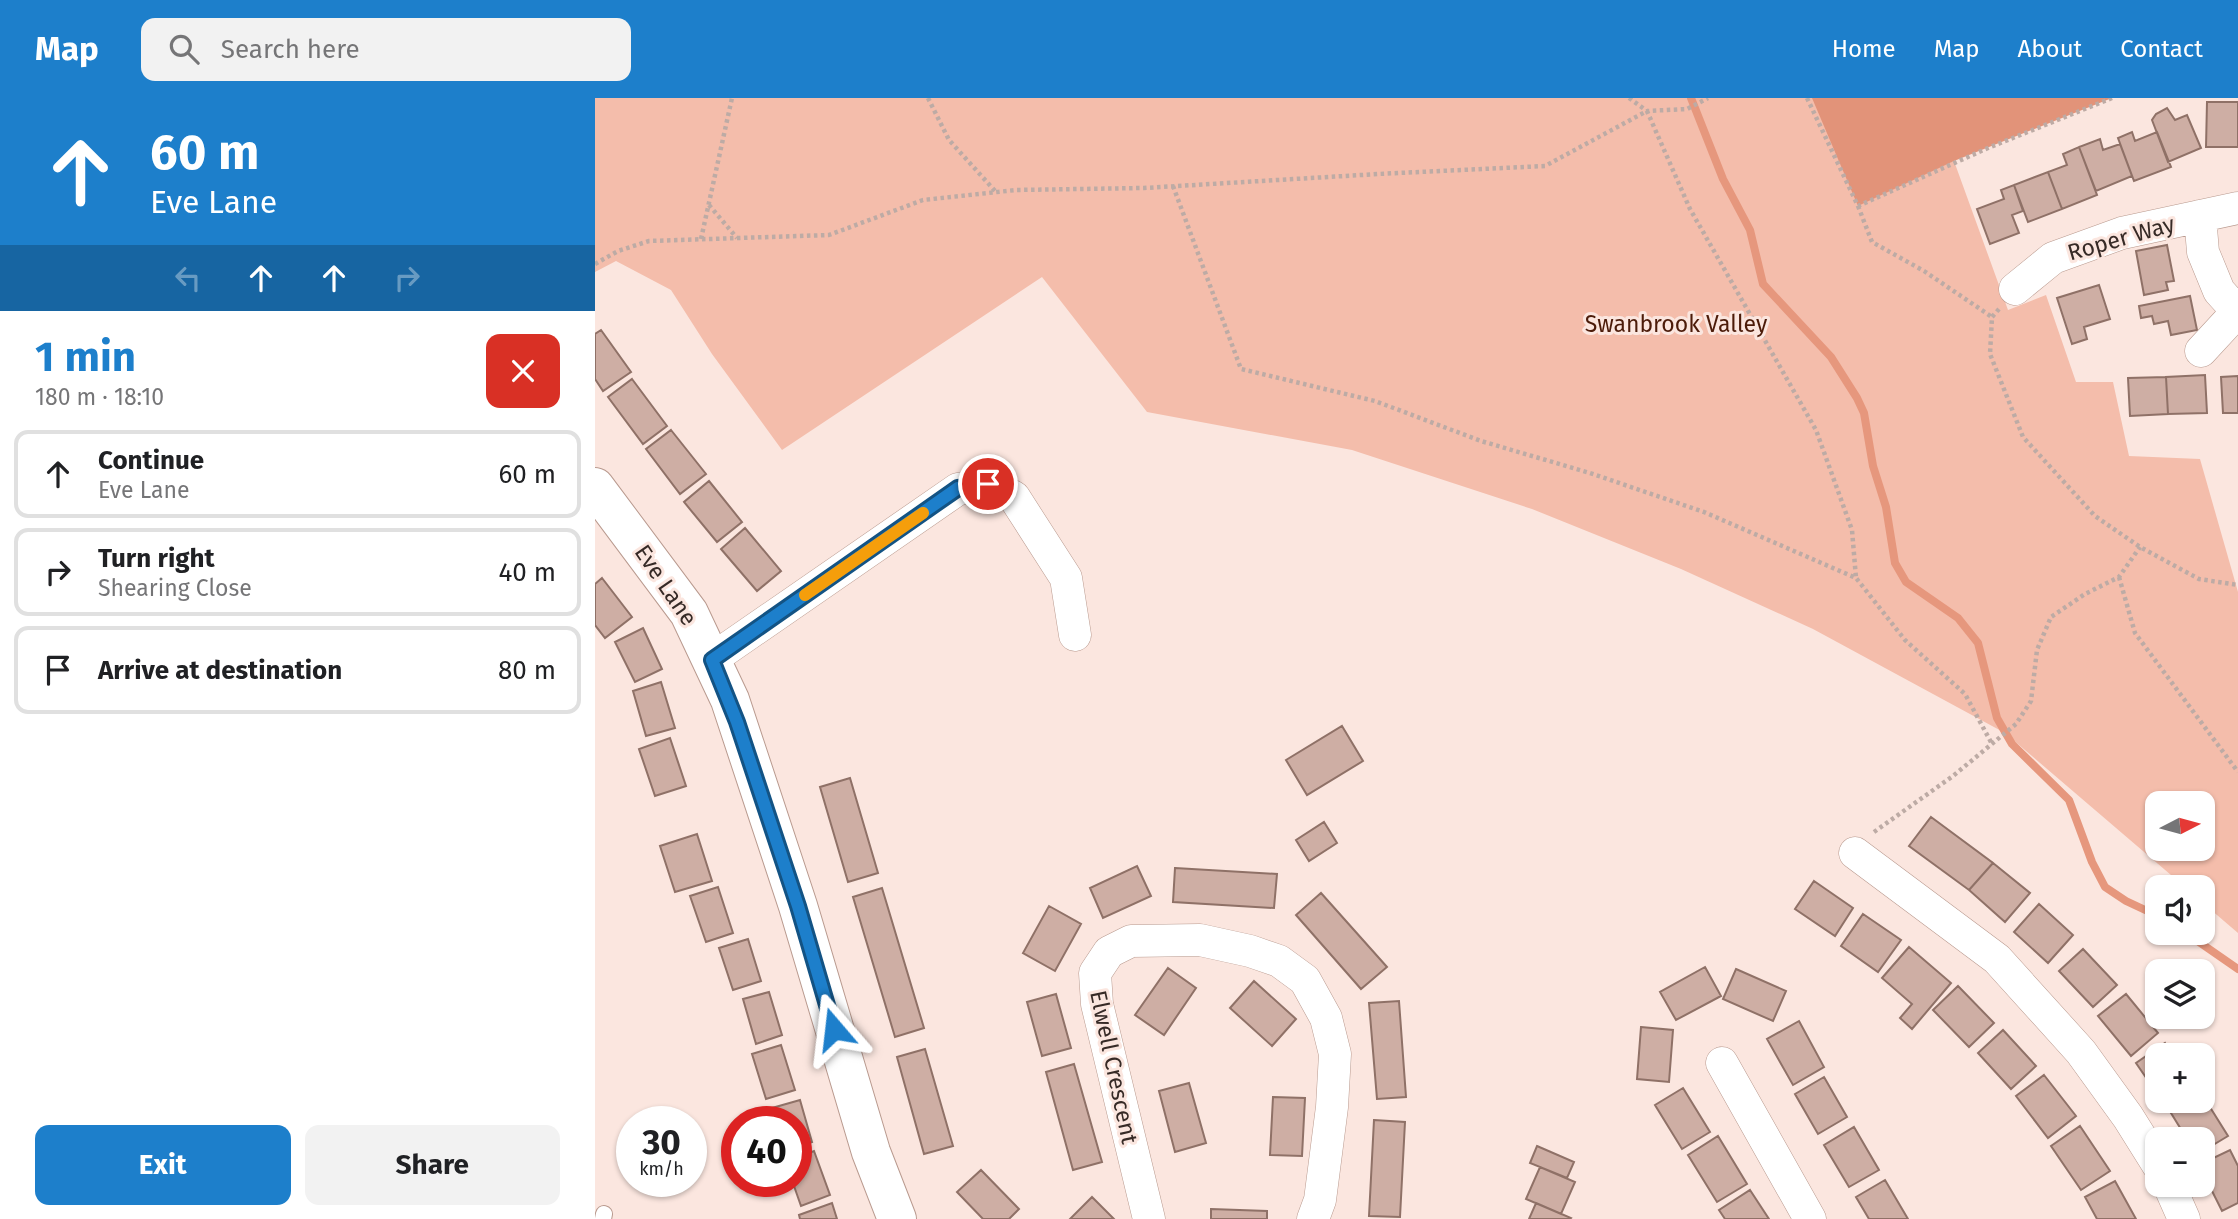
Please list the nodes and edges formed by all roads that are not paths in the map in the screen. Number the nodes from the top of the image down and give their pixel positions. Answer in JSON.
{"nodes":[{"id":1,"x":2238,"y":208,"type":"edge"},
{"id":2,"x":2200,"y":216,"type":"junction"},
{"id":3,"x":2015,"y":289,"type":"road end"},
{"id":4,"x":2238,"y":311,"type":"edge"},
{"id":5,"x":2201,"y":351,"type":"dead end"},
{"id":6,"x":595,"y":487,"type":"edge"},
{"id":7,"x":1075,"y":635,"type":"dead end"},
{"id":8,"x":712,"y":660,"type":"junction"},
{"id":9,"x":1855,"y":853,"type":"road end"},
{"id":10,"x":1722,"y":1063,"type":"dead end"},
{"id":11,"x":2145,"y":1144,"type":"edge"},
{"id":12,"x":2174,"y":1197,"type":"edge"},
{"id":13,"x":897,"y":1219,"type":"edge"},
{"id":14,"x":1149,"y":1219,"type":"edge"},
{"id":15,"x":1313,"y":1219,"type":"edge"},
{"id":16,"x":1810,"y":1219,"type":"edge"},
{"id":17,"x":2184,"y":1219,"type":"edge"}],
"edges":[{"from":1,"to":2,"type":"street","name":"Roper Way"},
{"from":2,"to":3,"type":"street","name":"Roper Way"},
{"from":2,"to":4,"type":"street"},
{"from":4,"to":5,"type":"street"},
{"from":6,"to":8,"type":"street","name":"Eve Lane"},
{"from":7,"to":8,"type":"street"},
{"from":8,"to":13,"type":"street","name":"Eve Lane"},
{"from":9,"to":11,"type":"street"},
{"from":10,"to":16,"type":"street"},
{"from":12,"to":17,"type":"street"},
{"from":14,"to":15,"type":"street","name":"Elwell Crescent"}]}
